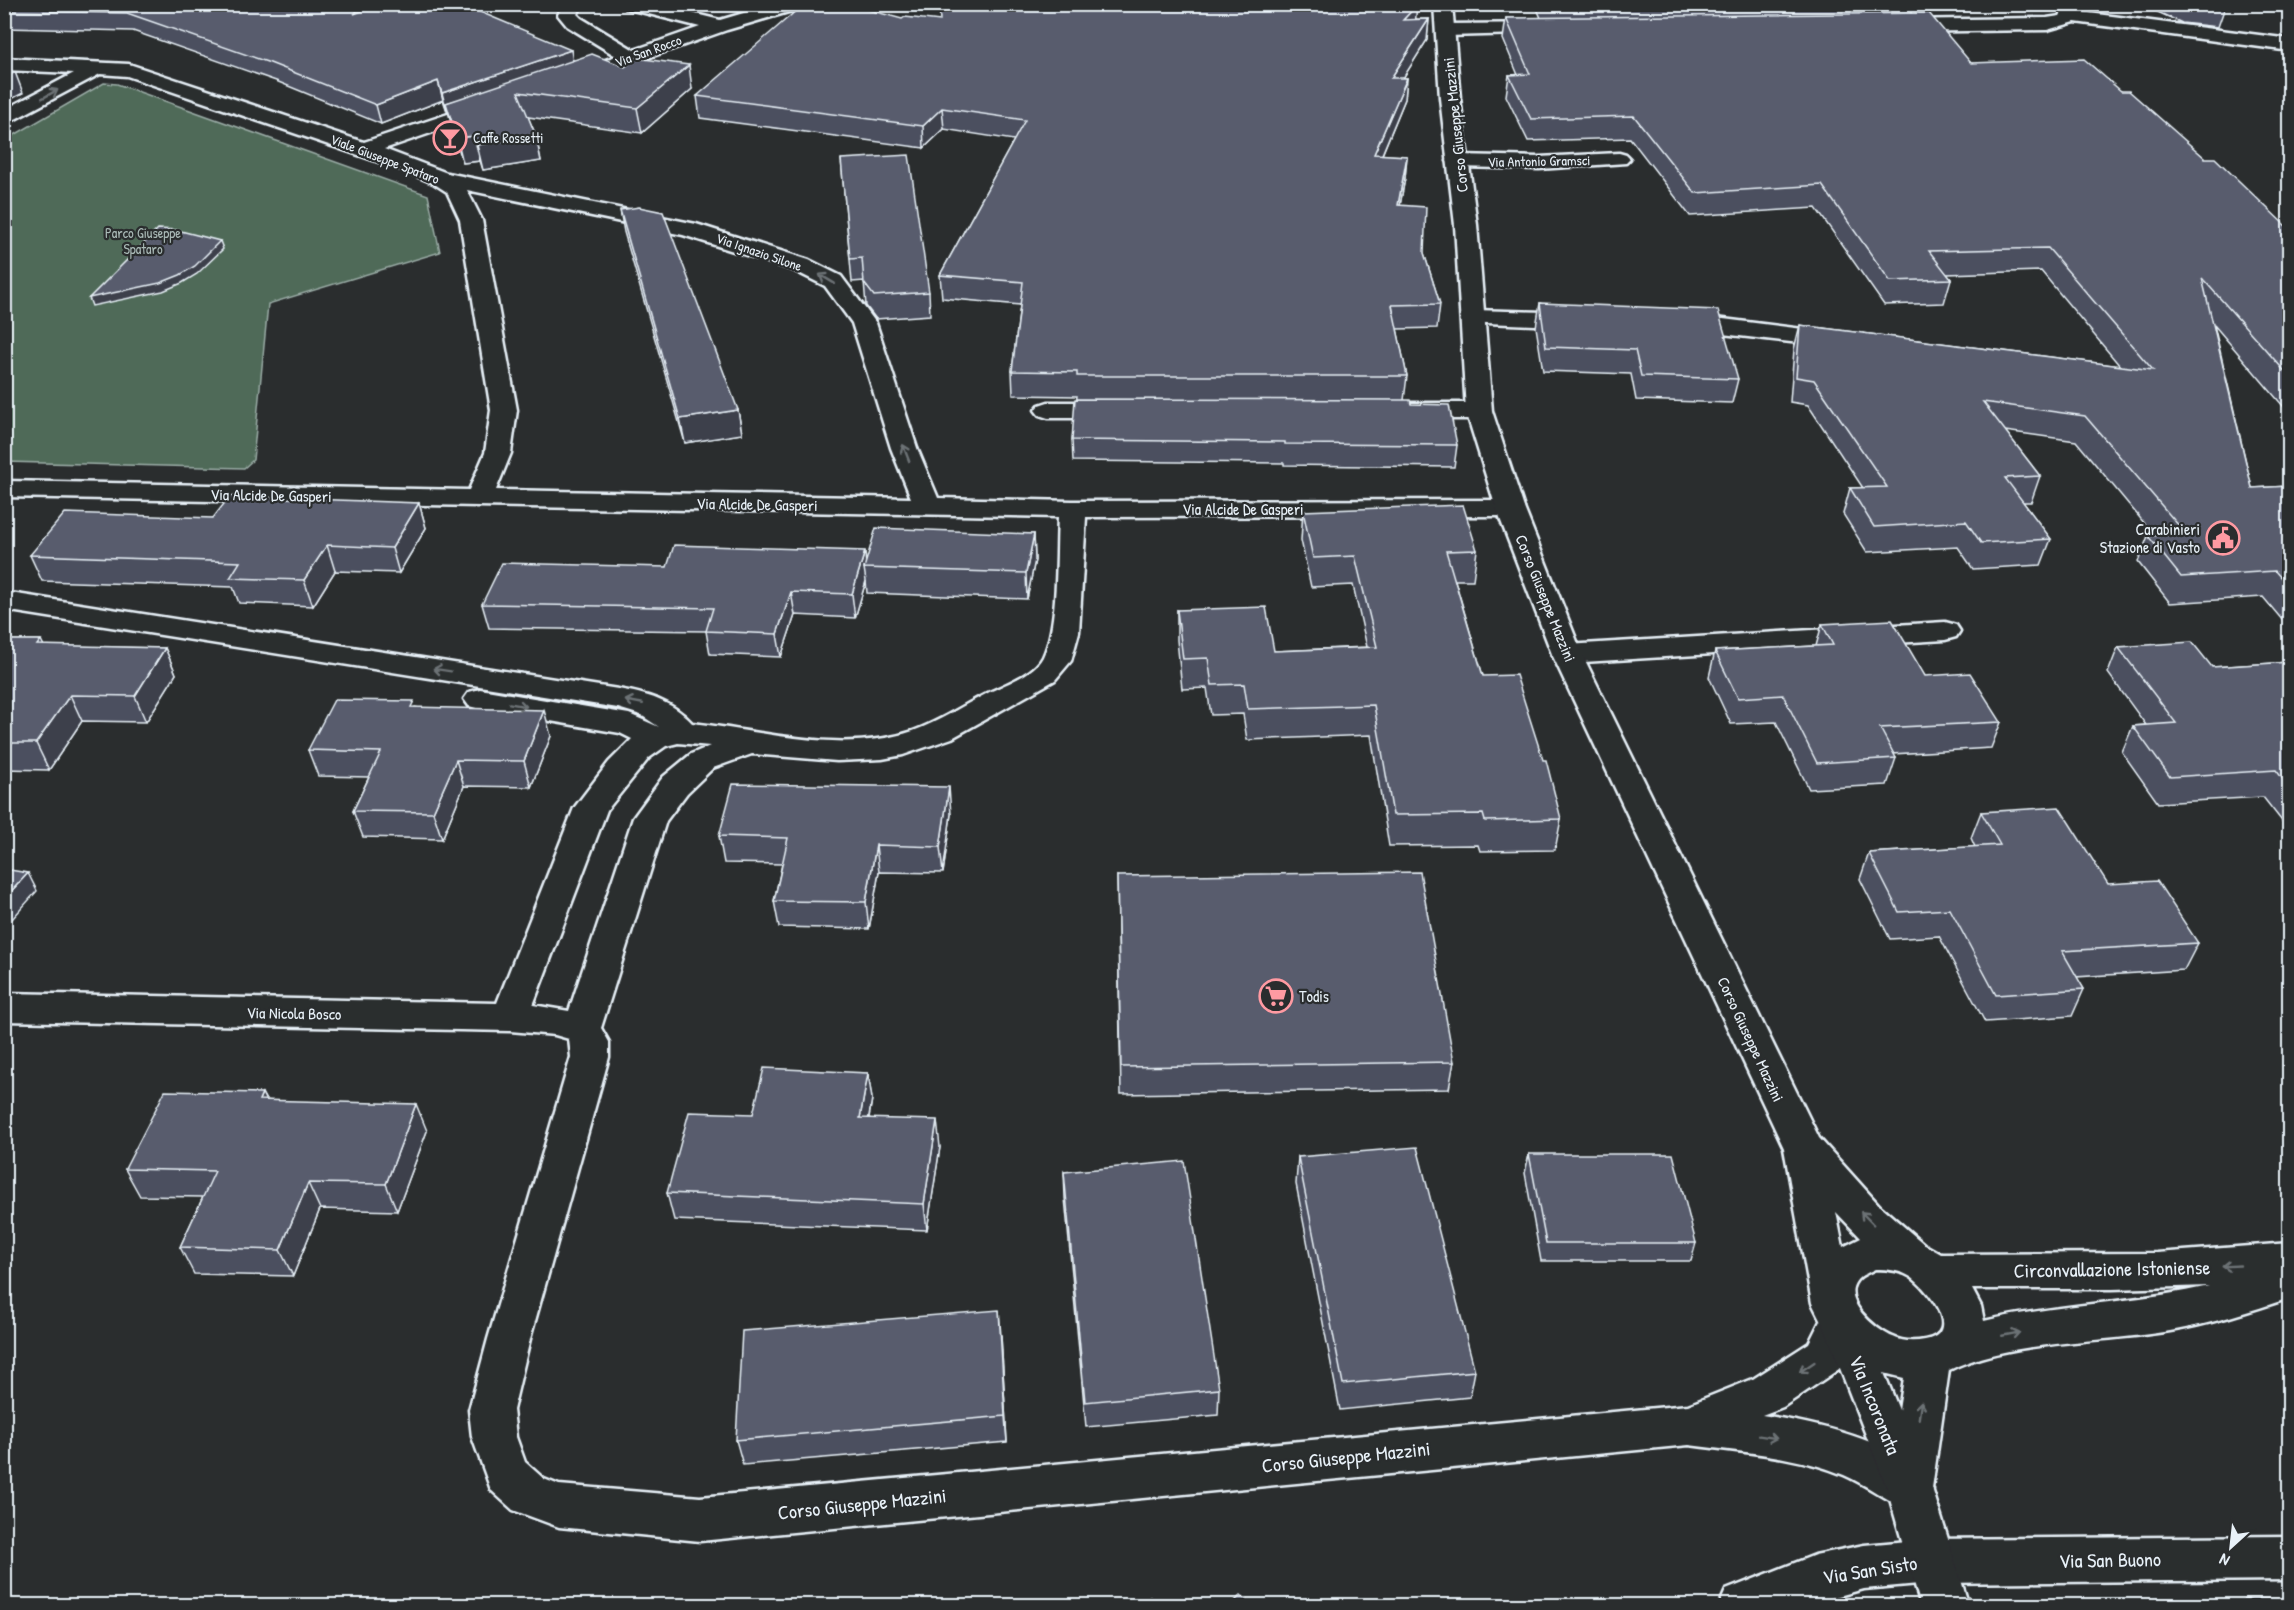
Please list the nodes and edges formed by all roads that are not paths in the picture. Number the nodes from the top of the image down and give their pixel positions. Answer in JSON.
{"nodes":[{"id":1,"x":576,"y":4,"type":"edge"},
{"id":2,"x":631,"y":4,"type":"edge"},
{"id":3,"x":796,"y":4,"type":"edge"},
{"id":4,"x":2069,"y":10,"type":"edge"},
{"id":5,"x":1444,"y":17,"type":"edge"},
{"id":6,"x":720,"y":26,"type":"junction"},
{"id":7,"x":1872,"y":26,"type":"edge"},
{"id":8,"x":1564,"y":29,"type":"edge"},
{"id":9,"x":2289,"y":45,"type":"edge"},
{"id":10,"x":631,"y":57,"type":"junction"},
{"id":11,"x":4,"y":64,"type":"edge"},
{"id":12,"x":96,"y":69,"type":"junction"},
{"id":13,"x":552,"y":86,"type":"edge"},
{"id":14,"x":508,"y":100,"type":"edge"},
{"id":15,"x":4,"y":119,"type":"edge"},
{"id":16,"x":365,"y":149,"type":"junction"},
{"id":17,"x":1619,"y":159,"type":"dead end"},
{"id":18,"x":1458,"y":161,"type":"junction"},
{"id":19,"x":441,"y":178,"type":"junction"},
{"id":20,"x":1473,"y":317,"type":"junction"},
{"id":21,"x":1602,"y":321,"type":"edge"},
{"id":22,"x":1660,"y":322,"type":"edge"},
{"id":23,"x":1861,"y":343,"type":"edge"},
{"id":24,"x":1048,"y":410,"type":"dead end"},
{"id":25,"x":1144,"y":410,"type":"edge"},
{"id":26,"x":1382,"y":411,"type":"edge"},
{"id":27,"x":1479,"y":411,"type":"junction"},
{"id":28,"x":10,"y":496,"type":"edge"},
{"id":29,"x":480,"y":497,"type":"junction"},
{"id":30,"x":928,"y":507,"type":"junction"},
{"id":31,"x":1510,"y":508,"type":"junction"},
{"id":32,"x":1072,"y":509,"type":"junction"},
{"id":33,"x":4,"y":601,"type":"edge"},
{"id":34,"x":4,"y":621,"type":"edge"},
{"id":35,"x":1946,"y":631,"type":"dead end"},
{"id":36,"x":1567,"y":654,"type":"junction"},
{"id":37,"x":282,"y":655,"type":"junction"},
{"id":38,"x":669,"y":735,"type":"junction"},
{"id":39,"x":749,"y":744,"type":"junction"},
{"id":40,"x":4,"y":1007,"type":"edge"},
{"id":41,"x":510,"y":1017,"type":"junction"},
{"id":42,"x":582,"y":1028,"type":"junction"},
{"id":43,"x":1804,"y":1148,"type":"junction"},
{"id":44,"x":2289,"y":1260,"type":"edge"},
{"id":45,"x":1922,"y":1264,"type":"junction"},
{"id":46,"x":2289,"y":1280,"type":"edge"},
{"id":47,"x":1836,"y":1309,"type":"junction"},
{"id":48,"x":1941,"y":1353,"type":"junction"},
{"id":49,"x":1689,"y":1425,"type":"junction"},
{"id":50,"x":1910,"y":1489,"type":"junction"},
{"id":51,"x":2289,"y":1558,"type":"edge"},
{"id":52,"x":1930,"y":1561,"type":"junction"},
{"id":53,"x":1743,"y":1605,"type":"edge"},
{"id":54,"x":1945,"y":1605,"type":"edge"}],
"edges":[{"from":1,"to":10,"type":"street"},
{"from":2,"to":6,"type":"street"},
{"from":3,"to":6,"type":"street","name":"Via San Rocco"},
{"from":4,"to":7,"type":"street"},
{"from":4,"to":9,"type":"street"},
{"from":5,"to":8,"type":"street"},
{"from":5,"to":18,"type":"street","name":"Corso Giuseppe Mazzini"},
{"from":6,"to":10,"type":"street","name":"Via San Rocco"},
{"from":10,"to":13,"type":"street","name":"Via San Rocco"},
{"from":11,"to":12,"type":"street","name":"Viale Giuseppe Spataro"},
{"from":15,"to":12,"type":"street","one_way":true},
{"from":12,"to":16,"type":"street","name":"Viale Giuseppe Spataro"},
{"from":14,"to":16,"type":"street"},
{"from":16,"to":19,"type":"street","name":"Viale Giuseppe Spataro"},
{"from":17,"to":18,"type":"street","name":"Via Antonio Gramsci"},
{"from":18,"to":20,"type":"street","name":"Corso Giuseppe Mazzini"},
{"from":19,"to":29,"type":"street","name":"Viale Giuseppe Spataro"},
{"from":30,"to":19,"type":"street","name":"Via Ignazio Silone","one_way":true},
{"from":20,"to":21,"type":"street"},
{"from":20,"to":27,"type":"street","name":"Corso Giuseppe Mazzini"},
{"from":22,"to":23,"type":"street"},
{"from":24,"to":25,"type":"street"},
{"from":26,"to":27,"type":"street"},
{"from":27,"to":31,"type":"street","name":"Corso Giuseppe Mazzini"},
{"from":28,"to":29,"type":"street","name":"Via Alcide De Gasperi"},
{"from":29,"to":30,"type":"street","name":"Via Alcide De Gasperi"},
{"from":30,"to":32,"type":"street","name":"Via Alcide De Gasperi"},
{"from":31,"to":32,"type":"street","name":"Via Alcide De Gasperi"},
{"from":31,"to":36,"type":"street","name":"Corso Giuseppe Mazzini"},
{"from":32,"to":39,"type":"street"},
{"from":33,"to":37,"type":"street"},
{"from":34,"to":37,"type":"street"},
{"from":35,"to":36,"type":"street"},
{"from":36,"to":43,"type":"street","name":"Corso Giuseppe Mazzini"},
{"from":37,"to":38,"type":"street"},
{"from":38,"to":39,"type":"street"},
{"from":38,"to":41,"type":"street"},
{"from":39,"to":42,"type":"street"},
{"from":40,"to":41,"type":"street","name":"Via Nicola Bosco"},
{"from":41,"to":42,"type":"street","name":"Via Nicola Bosco"},
{"from":42,"to":49,"type":"street","name":"Corso Giuseppe Mazzini"},
{"from":45,"to":43,"type":"street","name":"Corso Giuseppe Mazzini","one_way":true},
{"from":43,"to":47,"type":"street","name":"Corso Giuseppe Mazzini"},
{"from":44,"to":45,"type":"street","name":"Circonvallazione Istoniense","one_way":true},
{"from":45,"to":47,"type":"street"},
{"from":45,"to":48,"type":"street"},
{"from":48,"to":46,"type":"street","name":"Circonvallazione Istoniense","one_way":true},
{"from":47,"to":48,"type":"street"},
{"from":47,"to":49,"type":"street","name":"Corso Giuseppe Mazzini","one_way":true},
{"from":47,"to":50,"type":"street","name":"Via Incoronata"},
{"from":50,"to":48,"type":"street","name":"Via Incoronata","one_way":true},
{"from":49,"to":50,"type":"street","name":"Corso Giuseppe Mazzini","one_way":true},
{"from":50,"to":52,"type":"street","name":"Via Incoronata"},
{"from":51,"to":52,"type":"street","name":"Via San Buono"},
{"from":52,"to":53,"type":"street","name":"Via San Sisto"},
{"from":52,"to":54,"type":"street","name":"Via Incoronata"}]}
